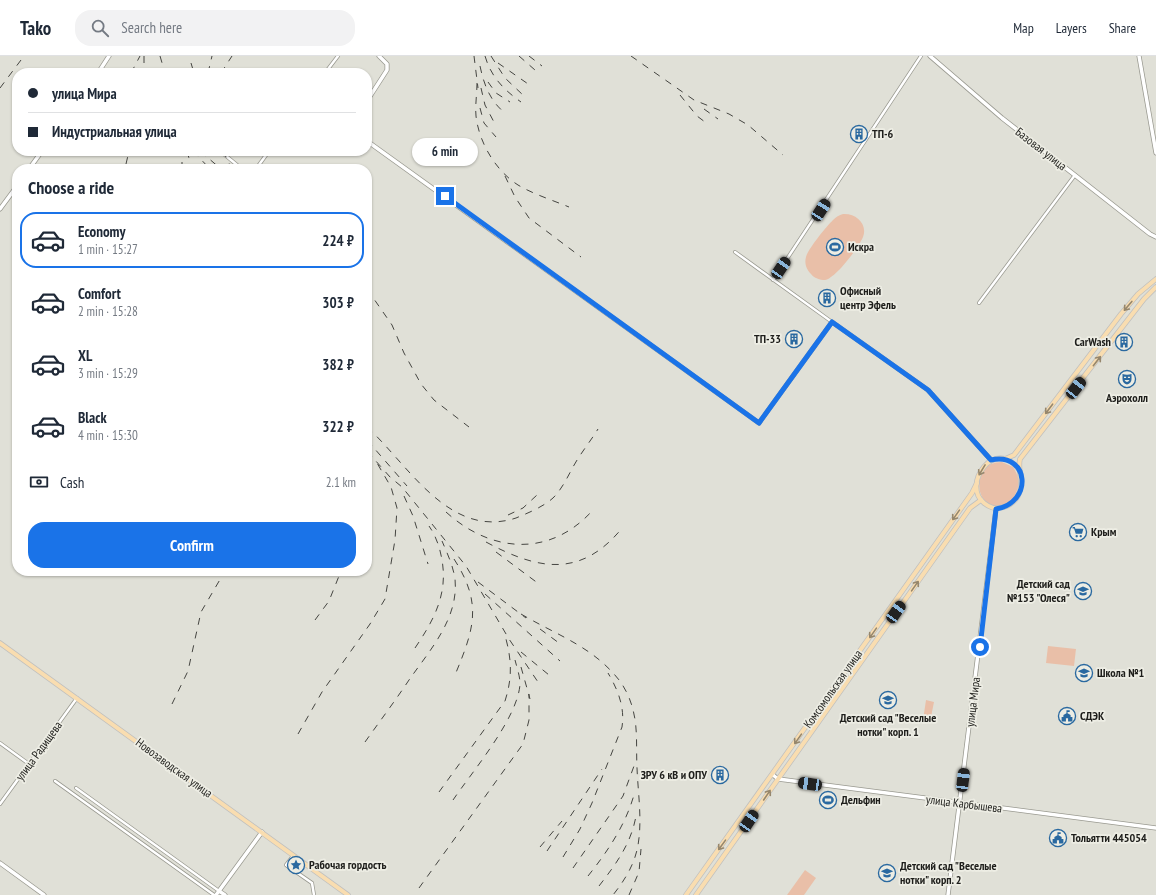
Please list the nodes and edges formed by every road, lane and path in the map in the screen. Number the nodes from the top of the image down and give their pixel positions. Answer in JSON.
{"nodes":[{"id":1,"x":109,"y":56,"type":"edge"},
{"id":2,"x":338,"y":56,"type":"edge"},
{"id":3,"x":379,"y":56,"type":"edge"},
{"id":4,"x":922,"y":56,"type":"edge"},
{"id":5,"x":930,"y":56,"type":"edge"},
{"id":6,"x":1139,"y":56,"type":"edge"},
{"id":7,"x":101,"y":68,"type":"edge"},
{"id":8,"x":329,"y":68,"type":"edge"},
{"id":9,"x":372,"y":93,"type":"edge"},
{"id":10,"x":372,"y":145,"type":"edge"},
{"id":11,"x":1156,"y":153,"type":"edge"},
{"id":12,"x":226,"y":156,"type":"edge"},
{"id":13,"x":236,"y":164,"type":"edge"},
{"id":14,"x":1075,"y":174,"type":"junction"},
{"id":15,"x":12,"y":193,"type":"edge"},
{"id":16,"x":0,"y":209,"type":"edge"},
{"id":17,"x":1150,"y":234,"type":"junction"},
{"id":18,"x":1156,"y":237,"type":"edge"},
{"id":19,"x":1156,"y":240,"type":"edge"},
{"id":20,"x":735,"y":252,"type":"dead end"},
{"id":21,"x":1156,"y":279,"type":"edge"},
{"id":22,"x":773,"y":280,"type":"junction"},
{"id":23,"x":1156,"y":287,"type":"edge"},
{"id":24,"x":1138,"y":294,"type":"junction"},
{"id":25,"x":1144,"y":299,"type":"junction"},
{"id":26,"x":979,"y":303,"type":"dead end"},
{"id":27,"x":832,"y":322,"type":"junction"},
{"id":28,"x":1005,"y":459,"type":"junction"},
{"id":29,"x":991,"y":460,"type":"junction"},
{"id":30,"x":1020,"y":471,"type":"junction"},
{"id":31,"x":977,"y":483,"type":"junction"},
{"id":32,"x":981,"y":500,"type":"junction"},
{"id":33,"x":996,"y":509,"type":"junction"},
{"id":34,"x":898,"y":598,"type":"junction"},
{"id":35,"x":903,"y":602,"type":"junction"},
{"id":36,"x":0,"y":643,"type":"edge"},
{"id":37,"x":78,"y":698,"type":"junction"},
{"id":38,"x":821,"y":706,"type":"junction"},
{"id":39,"x":826,"y":710,"type":"junction"},
{"id":40,"x":0,"y":743,"type":"edge"},
{"id":41,"x":29,"y":764,"type":"junction"},
{"id":42,"x":773,"y":775,"type":"junction"},
{"id":43,"x":778,"y":779,"type":"junction"},
{"id":44,"x":55,"y":781,"type":"dead end"},
{"id":45,"x":76,"y":788,"type":"dead end"},
{"id":46,"x":960,"y":803,"type":"junction"},
{"id":47,"x":0,"y":804,"type":"edge"},
{"id":48,"x":1156,"y":828,"type":"edge"},
{"id":49,"x":262,"y":832,"type":"junction"},
{"id":50,"x":293,"y":855,"type":"junction"},
{"id":51,"x":0,"y":863,"type":"edge"},
{"id":52,"x":220,"y":891,"type":"junction"},
{"id":53,"x":44,"y":895,"type":"edge"},
{"id":54,"x":215,"y":895,"type":"edge"},
{"id":55,"x":225,"y":895,"type":"edge"},
{"id":56,"x":314,"y":895,"type":"edge"},
{"id":57,"x":348,"y":895,"type":"edge"},
{"id":58,"x":686,"y":895,"type":"edge"},
{"id":59,"x":696,"y":895,"type":"edge"},
{"id":60,"x":948,"y":895,"type":"edge"}],
"edges":[{"from":1,"to":7,"type":"street"},
{"from":2,"to":8,"type":"street"},
{"from":3,"to":9,"type":"street"},
{"from":4,"to":22,"type":"street"},
{"from":5,"to":14,"type":"street","name":"Базовая улица"},
{"from":6,"to":11,"type":"street"},
{"from":10,"to":27,"type":"street"},
{"from":12,"to":13,"type":"street"},
{"from":14,"to":17,"type":"street","name":"Базовая улица"},
{"from":14,"to":26,"type":"street"},
{"from":15,"to":16,"type":"street"},
{"from":17,"to":18,"type":"street","name":"Базовая улица"},
{"from":17,"to":19,"type":"street"},
{"from":20,"to":22,"type":"street"},
{"from":21,"to":24,"type":"main road"},
{"from":22,"to":27,"type":"street"},
{"from":23,"to":25,"type":"main road"},
{"from":24,"to":25,"type":"main road"},
{"from":24,"to":28,"type":"main road","one_way":true},
{"from":30,"to":25,"type":"main road","one_way":true},
{"from":27,"to":29,"type":"street"},
{"from":28,"to":29,"type":"main road"},
{"from":28,"to":30,"type":"main road"},
{"from":29,"to":31,"type":"main road","one_way":true},
{"from":30,"to":33,"type":"main road"},
{"from":31,"to":32,"type":"main road"},
{"from":31,"to":34,"type":"main road","name":"Комсомольская улица","one_way":true},
{"from":32,"to":33,"type":"main road"},
{"from":35,"to":32,"type":"main road","name":"Комсомольская улица","one_way":true},
{"from":33,"to":46,"type":"street","name":"улица Мира"},
{"from":34,"to":35,"type":"main road"},
{"from":34,"to":38,"type":"main road","name":"Комсомольская улица","one_way":true},
{"from":35,"to":39,"type":"main road","name":"Комсомольская улица"},
{"from":36,"to":37,"type":"main road","name":"Новозаводская улица"},
{"from":37,"to":41,"type":"street","name":"улица Радищева"},
{"from":37,"to":49,"type":"main road","name":"Новозаводская улица"},
{"from":38,"to":39,"type":"main road"},
{"from":38,"to":42,"type":"main road","name":"Комсомольская улица","one_way":true},
{"from":39,"to":43,"type":"main road","name":"Комсомольская улица"},
{"from":40,"to":41,"type":"street"},
{"from":41,"to":47,"type":"street","name":"улица Радищева"},
{"from":42,"to":43,"type":"street"},
{"from":42,"to":58,"type":"main road","name":"Комсомольская улица","one_way":true},
{"from":43,"to":46,"type":"street","name":"улица Карбышева"},
{"from":59,"to":43,"type":"main road","name":"Комсомольская улица","one_way":true},
{"from":44,"to":54,"type":"street"},
{"from":45,"to":52,"type":"street"},
{"from":46,"to":48,"type":"street","name":"улица Карбышева"},
{"from":46,"to":60,"type":"street","name":"улица Мира"},
{"from":49,"to":50,"type":"main road","name":"Новозаводская улица"},
{"from":49,"to":52,"type":"street"},
{"from":50,"to":56,"type":"street"},
{"from":50,"to":57,"type":"main road","name":"Новозаводская улица"},
{"from":51,"to":53,"type":"street"},
{"from":52,"to":54,"type":"street"},
{"from":52,"to":55,"type":"street"}]}
